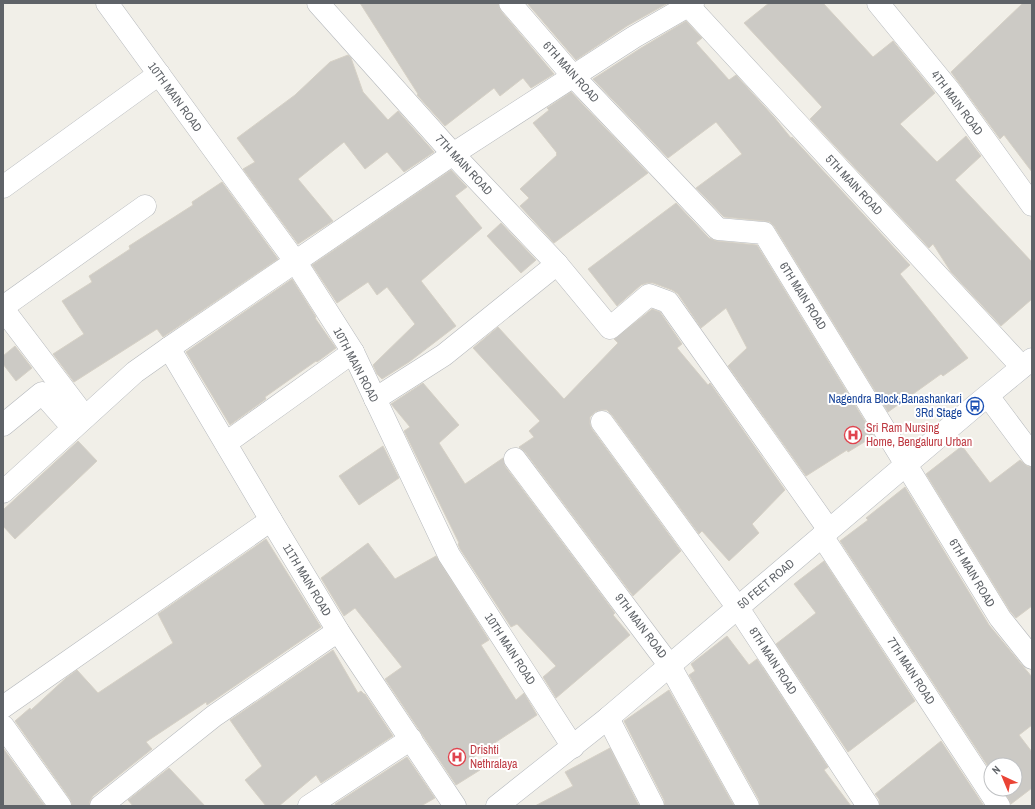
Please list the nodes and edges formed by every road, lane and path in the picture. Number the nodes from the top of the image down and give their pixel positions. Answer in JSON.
{"nodes":[{"id":1,"x":107,"y":3,"type":"edge"},
{"id":2,"x":318,"y":3,"type":"edge"},
{"id":3,"x":510,"y":3,"type":"edge"},
{"id":4,"x":878,"y":3,"type":"edge"},
{"id":5,"x":689,"y":4,"type":"edge"},
{"id":6,"x":159,"y":74,"type":"junction"},
{"id":7,"x":573,"y":76,"type":"junction"},
{"id":8,"x":453,"y":154,"type":"junction"},
{"id":9,"x":3,"y":187,"type":"edge"},
{"id":10,"x":1032,"y":205,"type":"edge"},
{"id":11,"x":145,"y":206,"type":"dead end"},
{"id":12,"x":295,"y":261,"type":"junction"},
{"id":13,"x":557,"y":264,"type":"junction"},
{"id":14,"x":3,"y":308,"type":"edge"},
{"id":15,"x":169,"y":348,"type":"junction"},
{"id":16,"x":352,"y":352,"type":"junction"},
{"id":17,"x":1027,"y":363,"type":"edge"},
{"id":18,"x":988,"y":396,"type":"junction"},
{"id":19,"x":375,"y":399,"type":"junction"},
{"id":20,"x":602,"y":422,"type":"dead end"},
{"id":21,"x":79,"y":423,"type":"junction"},
{"id":22,"x":3,"y":425,"type":"edge"},
{"id":23,"x":226,"y":443,"type":"junction"},
{"id":24,"x":1032,"y":455,"type":"edge"},
{"id":25,"x":515,"y":459,"type":"dead end"},
{"id":26,"x":906,"y":464,"type":"junction"},
{"id":27,"x":3,"y":492,"type":"edge"},
{"id":28,"x":271,"y":520,"type":"junction"},
{"id":29,"x":826,"y":533,"type":"junction"},
{"id":30,"x":738,"y":608,"type":"junction"},
{"id":31,"x":338,"y":631,"type":"junction"},
{"id":32,"x":1032,"y":658,"type":"edge"},
{"id":33,"x":670,"y":666,"type":"junction"},
{"id":34,"x":3,"y":707,"type":"edge"},
{"id":35,"x":608,"y":718,"type":"junction"},
{"id":36,"x":3,"y":726,"type":"edge"},
{"id":37,"x":411,"y":739,"type":"junction"},
{"id":38,"x":573,"y":747,"type":"junction"},
{"id":39,"x":504,"y":804,"type":"edge"},
{"id":40,"x":60,"y":806,"type":"edge"},
{"id":41,"x":101,"y":806,"type":"edge"},
{"id":42,"x":309,"y":806,"type":"edge"},
{"id":43,"x":455,"y":806,"type":"edge"},
{"id":44,"x":653,"y":806,"type":"edge"},
{"id":45,"x":748,"y":806,"type":"edge"},
{"id":46,"x":868,"y":806,"type":"edge"},
{"id":47,"x":1000,"y":806,"type":"edge"}],
"edges":[{"from":1,"to":6,"type":"street","name":"10TH MAIN ROAD"},
{"from":2,"to":8,"type":"street","name":"7TH MAIN ROAD"},
{"from":3,"to":7,"type":"street","name":"6TH MAIN ROAD"},
{"from":4,"to":10,"type":"street","name":"4TH MAIN ROAD"},
{"from":5,"to":7,"type":"street"},
{"from":5,"to":17,"type":"street","name":"5TH MAIN ROAD"},
{"from":6,"to":9,"type":"street"},
{"from":6,"to":12,"type":"street","name":"10TH MAIN ROAD"},
{"from":7,"to":8,"type":"street"},
{"from":7,"to":26,"type":"street","name":"6TH MAIN ROAD"},
{"from":8,"to":12,"type":"street"},
{"from":8,"to":13,"type":"street","name":"7TH MAIN ROAD"},
{"from":11,"to":14,"type":"street"},
{"from":12,"to":15,"type":"street"},
{"from":12,"to":16,"type":"street","name":"10TH MAIN ROAD"},
{"from":13,"to":19,"type":"street"},
{"from":13,"to":29,"type":"street","name":"7TH MAIN ROAD"},
{"from":14,"to":21,"type":"street"},
{"from":15,"to":21,"type":"street"},
{"from":15,"to":23,"type":"street","name":"11TH MAIN ROAD"},
{"from":16,"to":19,"type":"street","name":"10TH MAIN ROAD"},
{"from":16,"to":23,"type":"street"},
{"from":17,"to":18,"type":"street","name":"50 FEET ROAD"},
{"from":18,"to":24,"type":"street"},
{"from":18,"to":26,"type":"street","name":"50 FEET ROAD"},
{"from":19,"to":38,"type":"street","name":"10TH MAIN ROAD"},
{"from":20,"to":30,"type":"street","name":"8TH MAIN ROAD"},
{"from":21,"to":22,"type":"street"},
{"from":21,"to":27,"type":"street"},
{"from":23,"to":28,"type":"street","name":"11TH MAIN ROAD"},
{"from":25,"to":33,"type":"street","name":"9TH MAIN ROAD"},
{"from":26,"to":29,"type":"street","name":"50 FEET ROAD"},
{"from":26,"to":32,"type":"street","name":"6TH MAIN ROAD"},
{"from":28,"to":31,"type":"street","name":"11TH MAIN ROAD"},
{"from":28,"to":34,"type":"street"},
{"from":29,"to":30,"type":"street","name":"50 FEET ROAD"},
{"from":29,"to":47,"type":"street","name":"7TH MAIN ROAD"},
{"from":30,"to":33,"type":"street","name":"50 FEET ROAD"},
{"from":30,"to":46,"type":"street","name":"8TH MAIN ROAD"},
{"from":31,"to":37,"type":"street","name":"11TH MAIN ROAD"},
{"from":31,"to":41,"type":"street"},
{"from":33,"to":35,"type":"street","name":"50 FEET ROAD"},
{"from":33,"to":45,"type":"street","name":"9TH MAIN ROAD"},
{"from":35,"to":38,"type":"street","name":"50 FEET ROAD"},
{"from":35,"to":44,"type":"street"},
{"from":36,"to":40,"type":"street"},
{"from":37,"to":42,"type":"street"},
{"from":37,"to":43,"type":"street","name":"11TH MAIN ROAD"},
{"from":38,"to":39,"type":"street","name":"50 FEET ROAD"}]}
